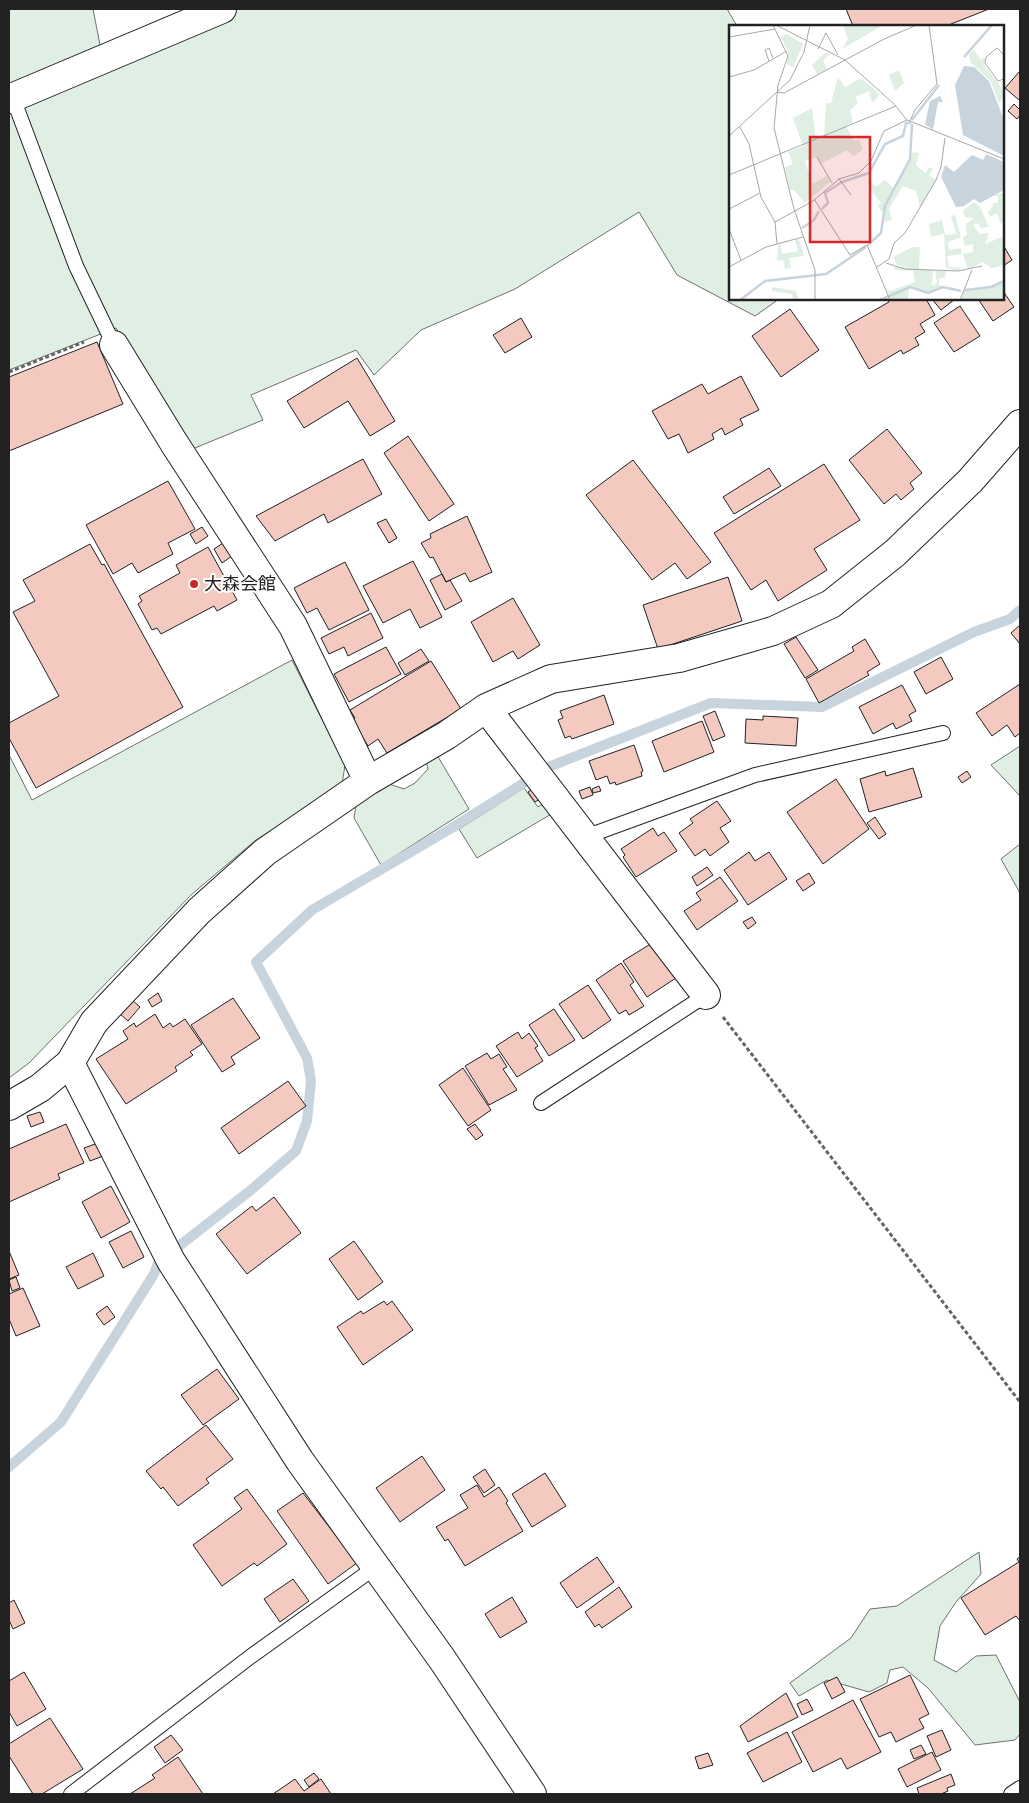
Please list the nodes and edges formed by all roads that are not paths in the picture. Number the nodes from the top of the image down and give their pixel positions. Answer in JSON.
{"nodes":[{"id":1,"x":222,"y":9,"type":"edge"},
{"id":2,"x":11,"y":98,"type":"edge"},
{"id":3,"x":111,"y":339,"type":"joint"},
{"id":4,"x":1020,"y":424,"type":"edge"},
{"id":5,"x":486,"y":708,"type":"junction"},
{"id":6,"x":943,"y":734,"type":"dead end"},
{"id":7,"x":368,"y":781,"type":"junction"},
{"id":8,"x":585,"y":837,"type":"junction"},
{"id":9,"x":706,"y":995,"type":"joint"},
{"id":10,"x":70,"y":1063,"type":"junction"},
{"id":11,"x":541,"y":1103,"type":"dead end"},
{"id":12,"x":9,"y":1106,"type":"edge"},
{"id":13,"x":377,"y":1566,"type":"junction"},
{"id":14,"x":1020,"y":1788,"type":"edge"},
{"id":15,"x":71,"y":1794,"type":"edge"},
{"id":16,"x":532,"y":1794,"type":"edge"},
{"id":17,"x":1011,"y":1794,"type":"edge"}],
"edges":[{"from":1,"to":2,"type":"street"},
{"from":2,"to":3,"type":"lane"},
{"from":3,"to":7,"type":"street"},
{"from":4,"to":5,"type":"street"},
{"from":5,"to":7,"type":"street"},
{"from":5,"to":8,"type":"street"},
{"from":6,"to":8,"type":"lane"},
{"from":7,"to":10,"type":"street"},
{"from":8,"to":9,"type":"street"},
{"from":9,"to":11,"type":"lane"},
{"from":10,"to":12,"type":"street"},
{"from":10,"to":13,"type":"street"},
{"from":13,"to":15,"type":"lane"},
{"from":13,"to":16,"type":"street"},
{"from":14,"to":17,"type":"lane"}]}
